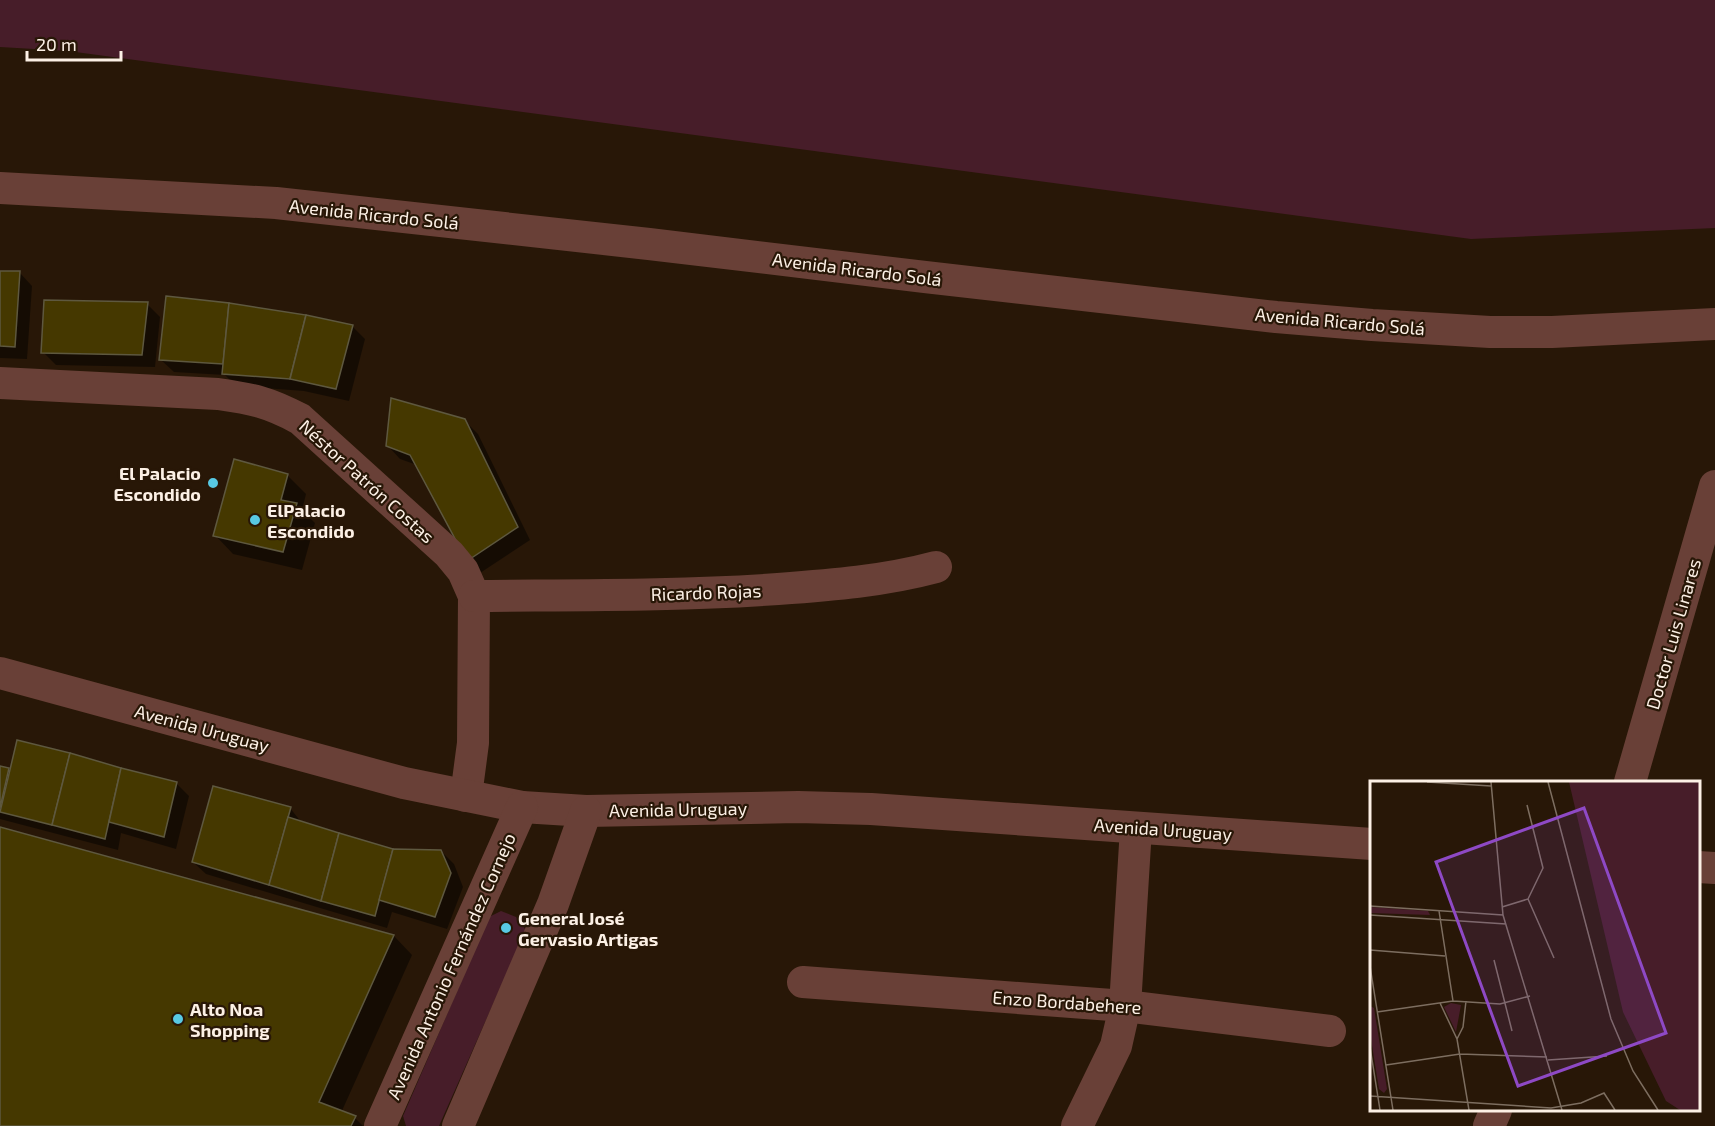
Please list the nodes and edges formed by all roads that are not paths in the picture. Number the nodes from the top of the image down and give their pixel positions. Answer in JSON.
{"nodes":[{"id":1,"x":0,"y":188,"type":"edge"},
{"id":2,"x":1715,"y":324,"type":"edge"},
{"id":3,"x":0,"y":383,"type":"edge"},
{"id":4,"x":1715,"y":486,"type":"edge"},
{"id":5,"x":936,"y":567,"type":"dead end"},
{"id":6,"x":474,"y":596,"type":"junction"},
{"id":7,"x":0,"y":673,"type":"edge"},
{"id":8,"x":1631,"y":781,"type":"edge"},
{"id":9,"x":466,"y":796,"type":"junction"},
{"id":10,"x":522,"y":807,"type":"junction"},
{"id":11,"x":586,"y":811,"type":"junction"},
{"id":12,"x":1136,"y":828,"type":"junction"},
{"id":13,"x":1370,"y":844,"type":"edge"},
{"id":14,"x":1700,"y":867,"type":"edge"},
{"id":15,"x":1715,"y":868,"type":"edge"},
{"id":16,"x":803,"y":982,"type":"dead end"},
{"id":17,"x":1125,"y":1006,"type":"junction"},
{"id":18,"x":1330,"y":1031,"type":"dead end"},
{"id":19,"x":1496,"y":1111,"type":"edge"},
{"id":20,"x":380,"y":1126,"type":"edge"},
{"id":21,"x":458,"y":1126,"type":"edge"},
{"id":22,"x":1077,"y":1126,"type":"edge"},
{"id":23,"x":1489,"y":1126,"type":"edge"}],
"edges":[{"from":1,"to":2,"type":"street","name":"Avenida Ricardo Solá"},
{"from":3,"to":6,"type":"street","name":"Néstor Patrón Costas"},
{"from":4,"to":8,"type":"street","name":"Doctor Luis Linares"},
{"from":5,"to":6,"type":"street","name":"Ricardo Rojas"},
{"from":6,"to":9,"type":"street","name":"Néstor Patrón Costas"},
{"from":7,"to":9,"type":"street","name":"Avenida Uruguay"},
{"from":9,"to":10,"type":"street","name":"Avenida Uruguay"},
{"from":10,"to":11,"type":"street","name":"Avenida Uruguay"},
{"from":10,"to":20,"type":"street","name":"Avenida Antonio Fernández Cornejo"},
{"from":11,"to":12,"type":"street","name":"Avenida Uruguay"},
{"from":11,"to":21,"type":"street"},
{"from":12,"to":13,"type":"street","name":"Avenida Uruguay"},
{"from":12,"to":17,"type":"street"},
{"from":14,"to":15,"type":"street"},
{"from":16,"to":17,"type":"street","name":"Enzo Bordabehere"},
{"from":17,"to":18,"type":"street","name":"Enzo Bordabehere"},
{"from":17,"to":22,"type":"street"},
{"from":19,"to":23,"type":"street"}]}
